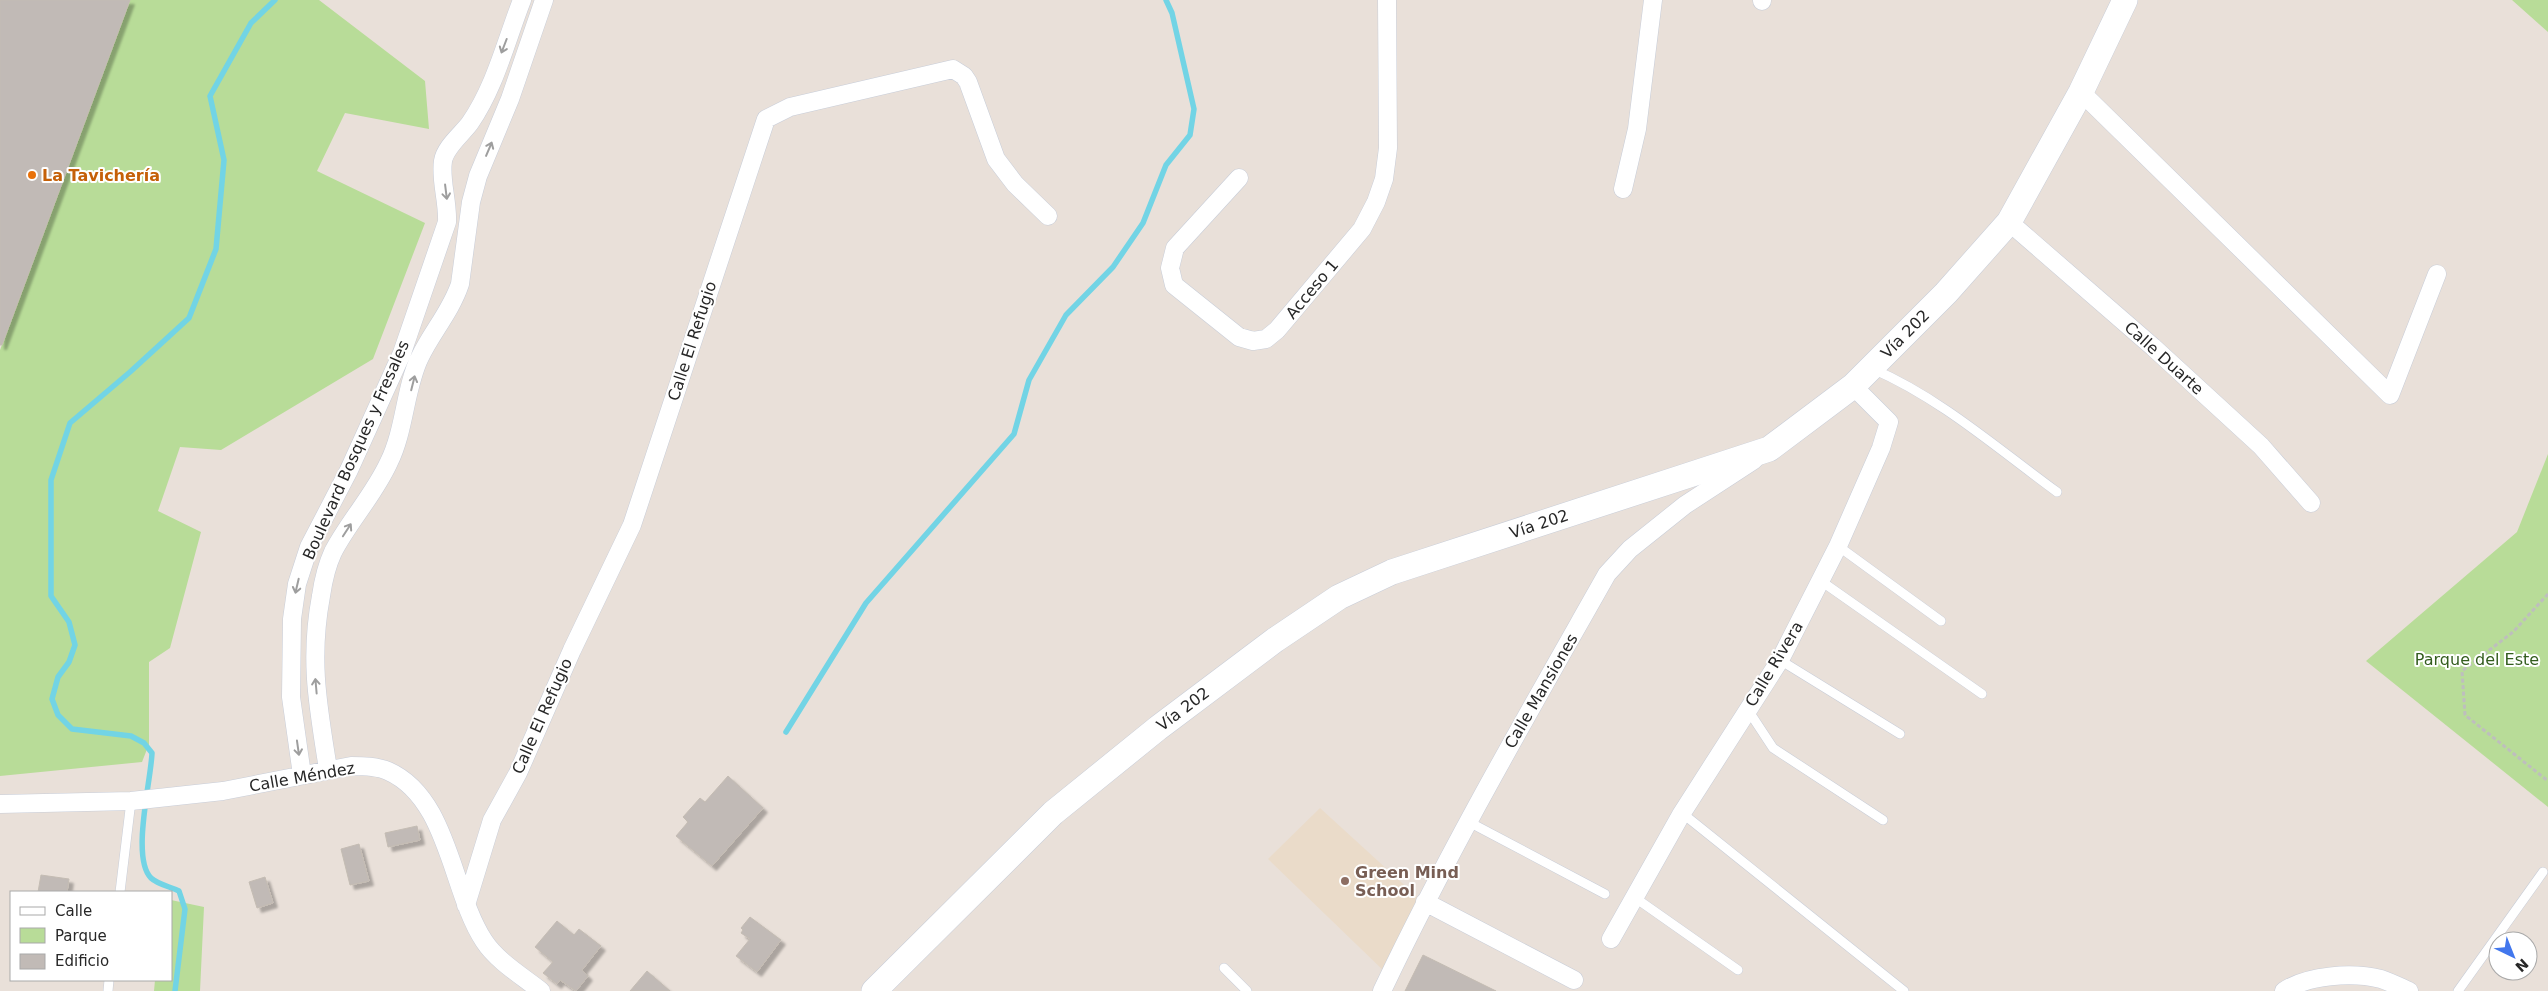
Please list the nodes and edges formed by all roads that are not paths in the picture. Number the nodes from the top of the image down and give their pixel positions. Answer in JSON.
{"nodes":[{"id":1,"x":522,"y":0,"type":"edge"},
{"id":2,"x":544,"y":0,"type":"edge"},
{"id":3,"x":1387,"y":0,"type":"edge"},
{"id":4,"x":1653,"y":0,"type":"edge"},
{"id":5,"x":2125,"y":0,"type":"edge"},
{"id":6,"x":2081,"y":92,"type":"junction"},
{"id":7,"x":1239,"y":178,"type":"dead end"},
{"id":8,"x":1622,"y":188,"type":"dead end"},
{"id":9,"x":1048,"y":216,"type":"dead end"},
{"id":10,"x":2009,"y":222,"type":"junction"},
{"id":11,"x":2437,"y":274,"type":"dead end"},
{"id":12,"x":1871,"y":368,"type":"junction"},
{"id":13,"x":1853,"y":386,"type":"junction"},
{"id":14,"x":1769,"y":449,"type":"junction"},
{"id":15,"x":2057,"y":492,"type":"dead end"},
{"id":16,"x":2311,"y":503,"type":"dead end"},
{"id":17,"x":1838,"y":546,"type":"junction"},
{"id":18,"x":1821,"y":580,"type":"junction"},
{"id":19,"x":1941,"y":621,"type":"dead end"},
{"id":20,"x":1780,"y":660,"type":"junction"},
{"id":21,"x":1982,"y":694,"type":"dead end"},
{"id":22,"x":1747,"y":709,"type":"junction"},
{"id":23,"x":1900,"y":734,"type":"dead end"},
{"id":24,"x":328,"y":769,"type":"junction"},
{"id":25,"x":302,"y":775,"type":"junction"},
{"id":26,"x":131,"y":801,"type":"junction"},
{"id":27,"x":0,"y":804,"type":"edge"},
{"id":28,"x":1682,"y":813,"type":"junction"},
{"id":29,"x":1883,"y":820,"type":"dead end"},
{"id":30,"x":1467,"y":821,"type":"junction"},
{"id":31,"x":2543,"y":872,"type":"dead end"},
{"id":32,"x":120,"y":891,"type":"edge"},
{"id":33,"x":1605,"y":894,"type":"dead end"},
{"id":34,"x":1634,"y":897,"type":"junction"},
{"id":35,"x":1425,"y":902,"type":"junction"},
{"id":36,"x":466,"y":905,"type":"junction"},
{"id":37,"x":1611,"y":939,"type":"dead end"},
{"id":38,"x":1224,"y":968,"type":"dead end"},
{"id":39,"x":1738,"y":970,"type":"dead end"},
{"id":40,"x":1574,"y":980,"type":"dead end"},
{"id":41,"x":541,"y":991,"type":"edge"},
{"id":42,"x":874,"y":991,"type":"edge"},
{"id":43,"x":1247,"y":991,"type":"edge"},
{"id":44,"x":1382,"y":991,"type":"edge"},
{"id":45,"x":1904,"y":991,"type":"edge"},
{"id":46,"x":2284,"y":991,"type":"edge"},
{"id":47,"x":2409,"y":991,"type":"edge"},
{"id":48,"x":2458,"y":991,"type":"edge"}],
"edges":[{"from":1,"to":25,"type":"street","name":"Boulevard Bosques y Fresales","one_way":true},
{"from":24,"to":2,"type":"street","name":"Boulevard Bosques y Fresales","one_way":true},
{"from":3,"to":7,"type":"street","name":"Acceso 1"},
{"from":4,"to":8,"type":"street"},
{"from":5,"to":6,"type":"main road","name":"Vía 202"},
{"from":6,"to":10,"type":"main road","name":"Vía 202"},
{"from":6,"to":11,"type":"street"},
{"from":9,"to":36,"type":"street","name":"Calle El Refugio"},
{"from":10,"to":12,"type":"main road","name":"Vía 202"},
{"from":10,"to":16,"type":"street","name":"Calle Duarte"},
{"from":12,"to":13,"type":"main road","name":"Vía 202"},
{"from":12,"to":15,"type":"lane"},
{"from":13,"to":14,"type":"main road","name":"Vía 202"},
{"from":13,"to":17,"type":"street","name":"Calle Rivera"},
{"from":14,"to":30,"type":"street","name":"Calle Mansiones"},
{"from":14,"to":42,"type":"main road","name":"Vía 202"},
{"from":17,"to":18,"type":"street","name":"Calle Rivera"},
{"from":17,"to":19,"type":"lane"},
{"from":18,"to":20,"type":"street","name":"Calle Rivera"},
{"from":18,"to":21,"type":"lane"},
{"from":20,"to":22,"type":"street","name":"Calle Rivera"},
{"from":20,"to":23,"type":"lane"},
{"from":22,"to":28,"type":"street","name":"Calle Rivera"},
{"from":22,"to":29,"type":"lane"},
{"from":24,"to":25,"type":"street","name":"Calle Méndez"},
{"from":24,"to":36,"type":"street","name":"Calle Méndez"},
{"from":25,"to":26,"type":"street","name":"Calle Méndez"},
{"from":26,"to":27,"type":"street","name":"Calle Méndez"},
{"from":26,"to":32,"type":"lane"},
{"from":28,"to":34,"type":"street","name":"Calle Rivera"},
{"from":28,"to":45,"type":"lane"},
{"from":30,"to":33,"type":"lane"},
{"from":30,"to":35,"type":"street","name":"Calle Mansiones"},
{"from":31,"to":48,"type":"lane"},
{"from":34,"to":37,"type":"street","name":"Calle Rivera"},
{"from":34,"to":39,"type":"lane"},
{"from":35,"to":40,"type":"street"},
{"from":35,"to":44,"type":"street","name":"Calle Mansiones"},
{"from":36,"to":41,"type":"street","name":"Calle Méndez"},
{"from":38,"to":43,"type":"lane"},
{"from":46,"to":47,"type":"street"}]}
